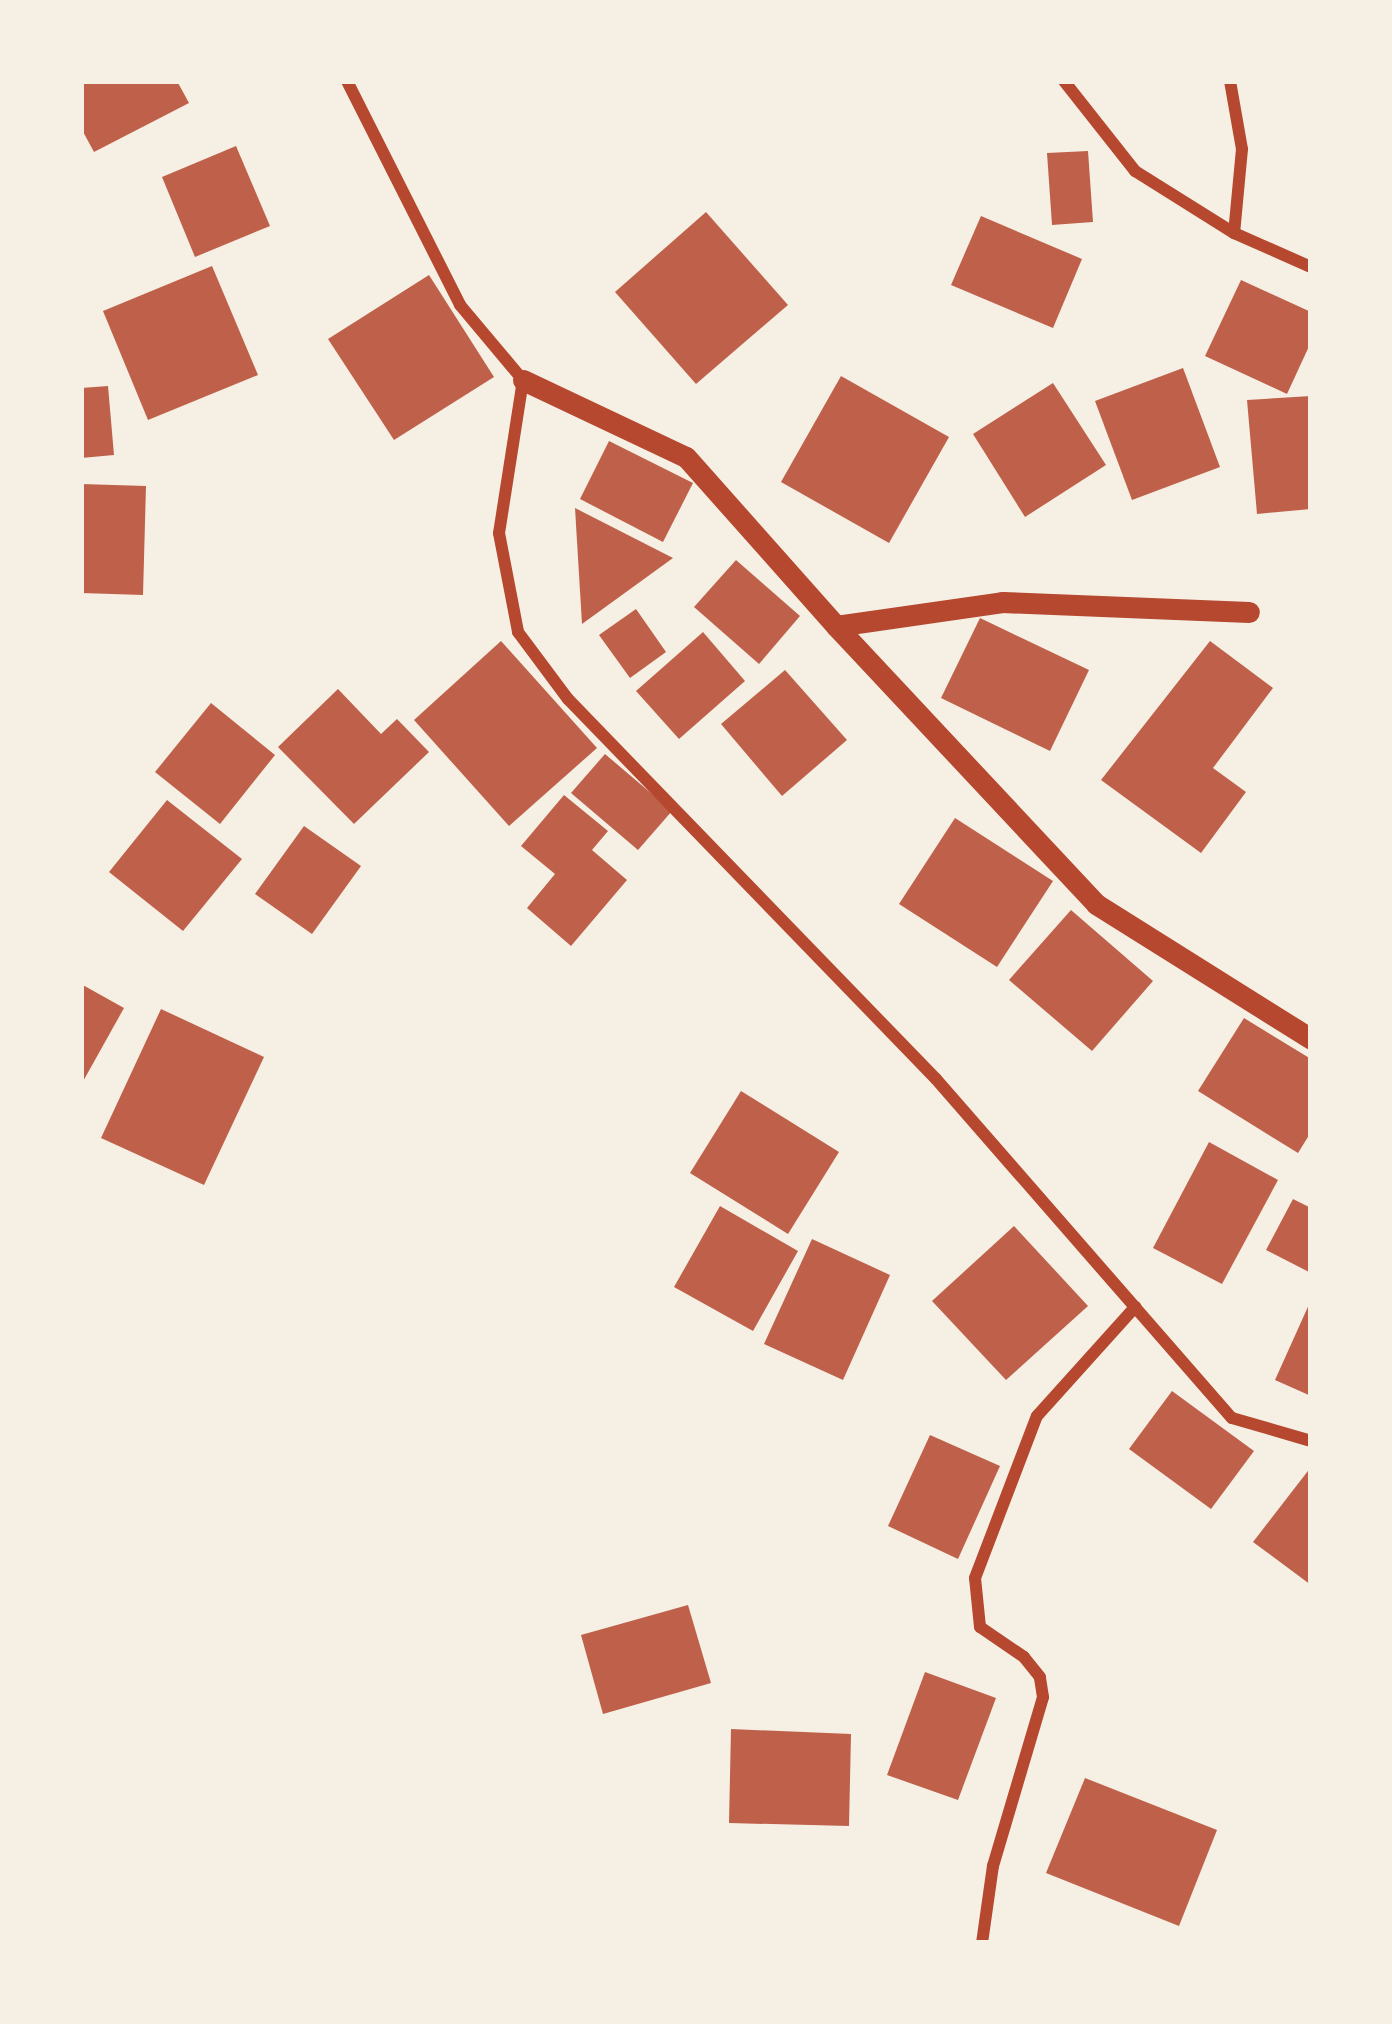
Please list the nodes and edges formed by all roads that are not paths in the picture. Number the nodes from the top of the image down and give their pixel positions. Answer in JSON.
{"nodes":[{"id":1,"x":347,"y":81,"type":"edge"},
{"id":2,"x":1064,"y":81,"type":"edge"},
{"id":3,"x":1230,"y":81,"type":"edge"},
{"id":4,"x":1234,"y":233,"type":"junction"},
{"id":5,"x":1311,"y":267,"type":"edge"},
{"id":6,"x":523,"y":380,"type":"junction"},
{"id":7,"x":1249,"y":611,"type":"dead end"},
{"id":8,"x":836,"y":626,"type":"junction"},
{"id":9,"x":1311,"y":1039,"type":"edge"},
{"id":10,"x":1135,"y":1307,"type":"junction"},
{"id":11,"x":1311,"y":1441,"type":"edge"},
{"id":12,"x":982,"y":1943,"type":"edge"}],
"edges":[{"from":1,"to":6,"type":"street"},
{"from":2,"to":4,"type":"street"},
{"from":3,"to":4,"type":"street"},
{"from":4,"to":5,"type":"street"},
{"from":6,"to":8,"type":"street"},
{"from":6,"to":10,"type":"street"},
{"from":7,"to":8,"type":"street"},
{"from":8,"to":9,"type":"street"},
{"from":10,"to":11,"type":"street"},
{"from":10,"to":12,"type":"street"}]}
